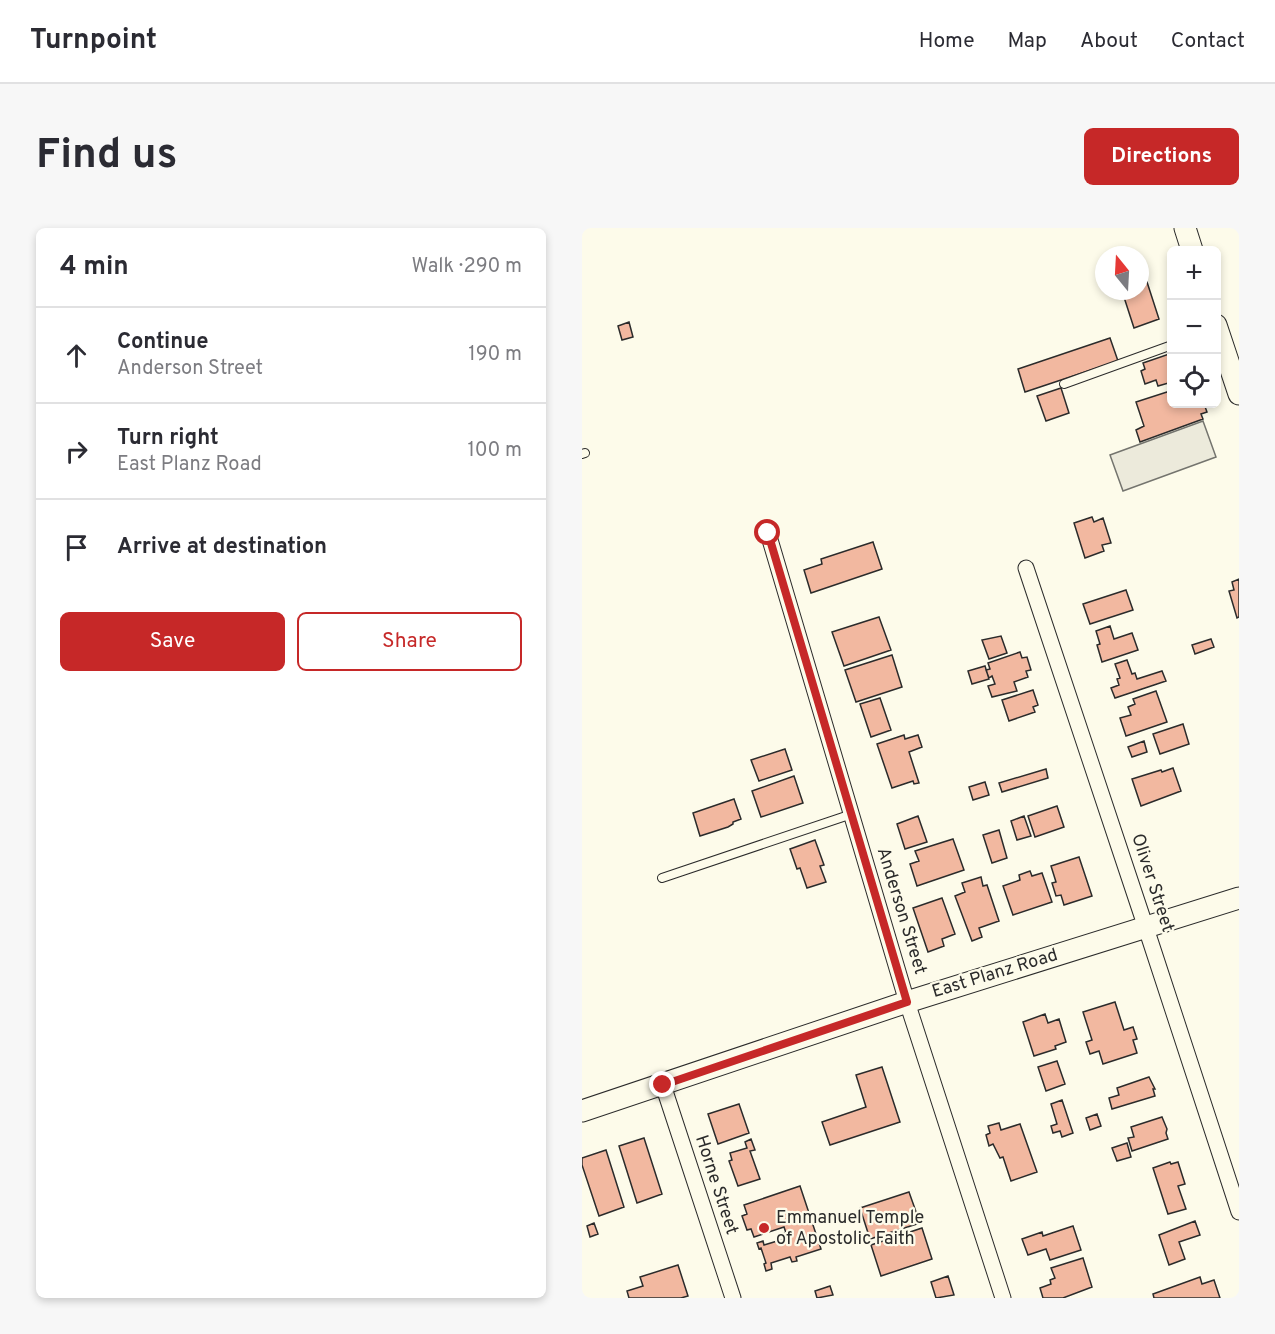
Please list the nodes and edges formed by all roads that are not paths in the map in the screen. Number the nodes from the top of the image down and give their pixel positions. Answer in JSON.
{"nodes":[{"id":1,"x":1185,"y":228,"type":"edge"},
{"id":2,"x":1191,"y":246,"type":"edge"},
{"id":3,"x":1221,"y":339,"type":"edge"},
{"id":4,"x":1167,"y":347,"type":"edge"},
{"id":5,"x":1064,"y":384,"type":"dead end"},
{"id":6,"x":1239,"y":394,"type":"edge"},
{"id":7,"x":768,"y":533,"type":"dead end"},
{"id":8,"x":1026,"y":568,"type":"dead end"},
{"id":9,"x":852,"y":814,"type":"junction"},
{"id":10,"x":662,"y":879,"type":"dead end"},
{"id":11,"x":1239,"y":898,"type":"edge"},
{"id":12,"x":1146,"y":928,"type":"junction"},
{"id":13,"x":907,"y":1002,"type":"junction"},
{"id":14,"x":663,"y":1085,"type":"junction"},
{"id":15,"x":582,"y":1112,"type":"edge"},
{"id":16,"x":1239,"y":1212,"type":"edge"},
{"id":17,"x":733,"y":1298,"type":"edge"},
{"id":18,"x":1003,"y":1298,"type":"edge"}],
"edges":[{"from":1,"to":2,"type":"street"},
{"from":3,"to":6,"type":"street"},
{"from":4,"to":5,"type":"lane"},
{"from":7,"to":9,"type":"street","name":"Anderson Street"},
{"from":8,"to":12,"type":"street","name":"Oliver Street"},
{"from":9,"to":10,"type":"lane"},
{"from":9,"to":13,"type":"street","name":"Anderson Street"},
{"from":11,"to":12,"type":"street","name":"East Planz Road"},
{"from":12,"to":13,"type":"street","name":"East Planz Road"},
{"from":12,"to":16,"type":"street","name":"Oliver Street"},
{"from":13,"to":14,"type":"street","name":"East Planz Road"},
{"from":13,"to":18,"type":"street","name":"Anderson Street"},
{"from":14,"to":15,"type":"street","name":"East Planz Road"},
{"from":14,"to":17,"type":"street","name":"Horne Street"}]}
